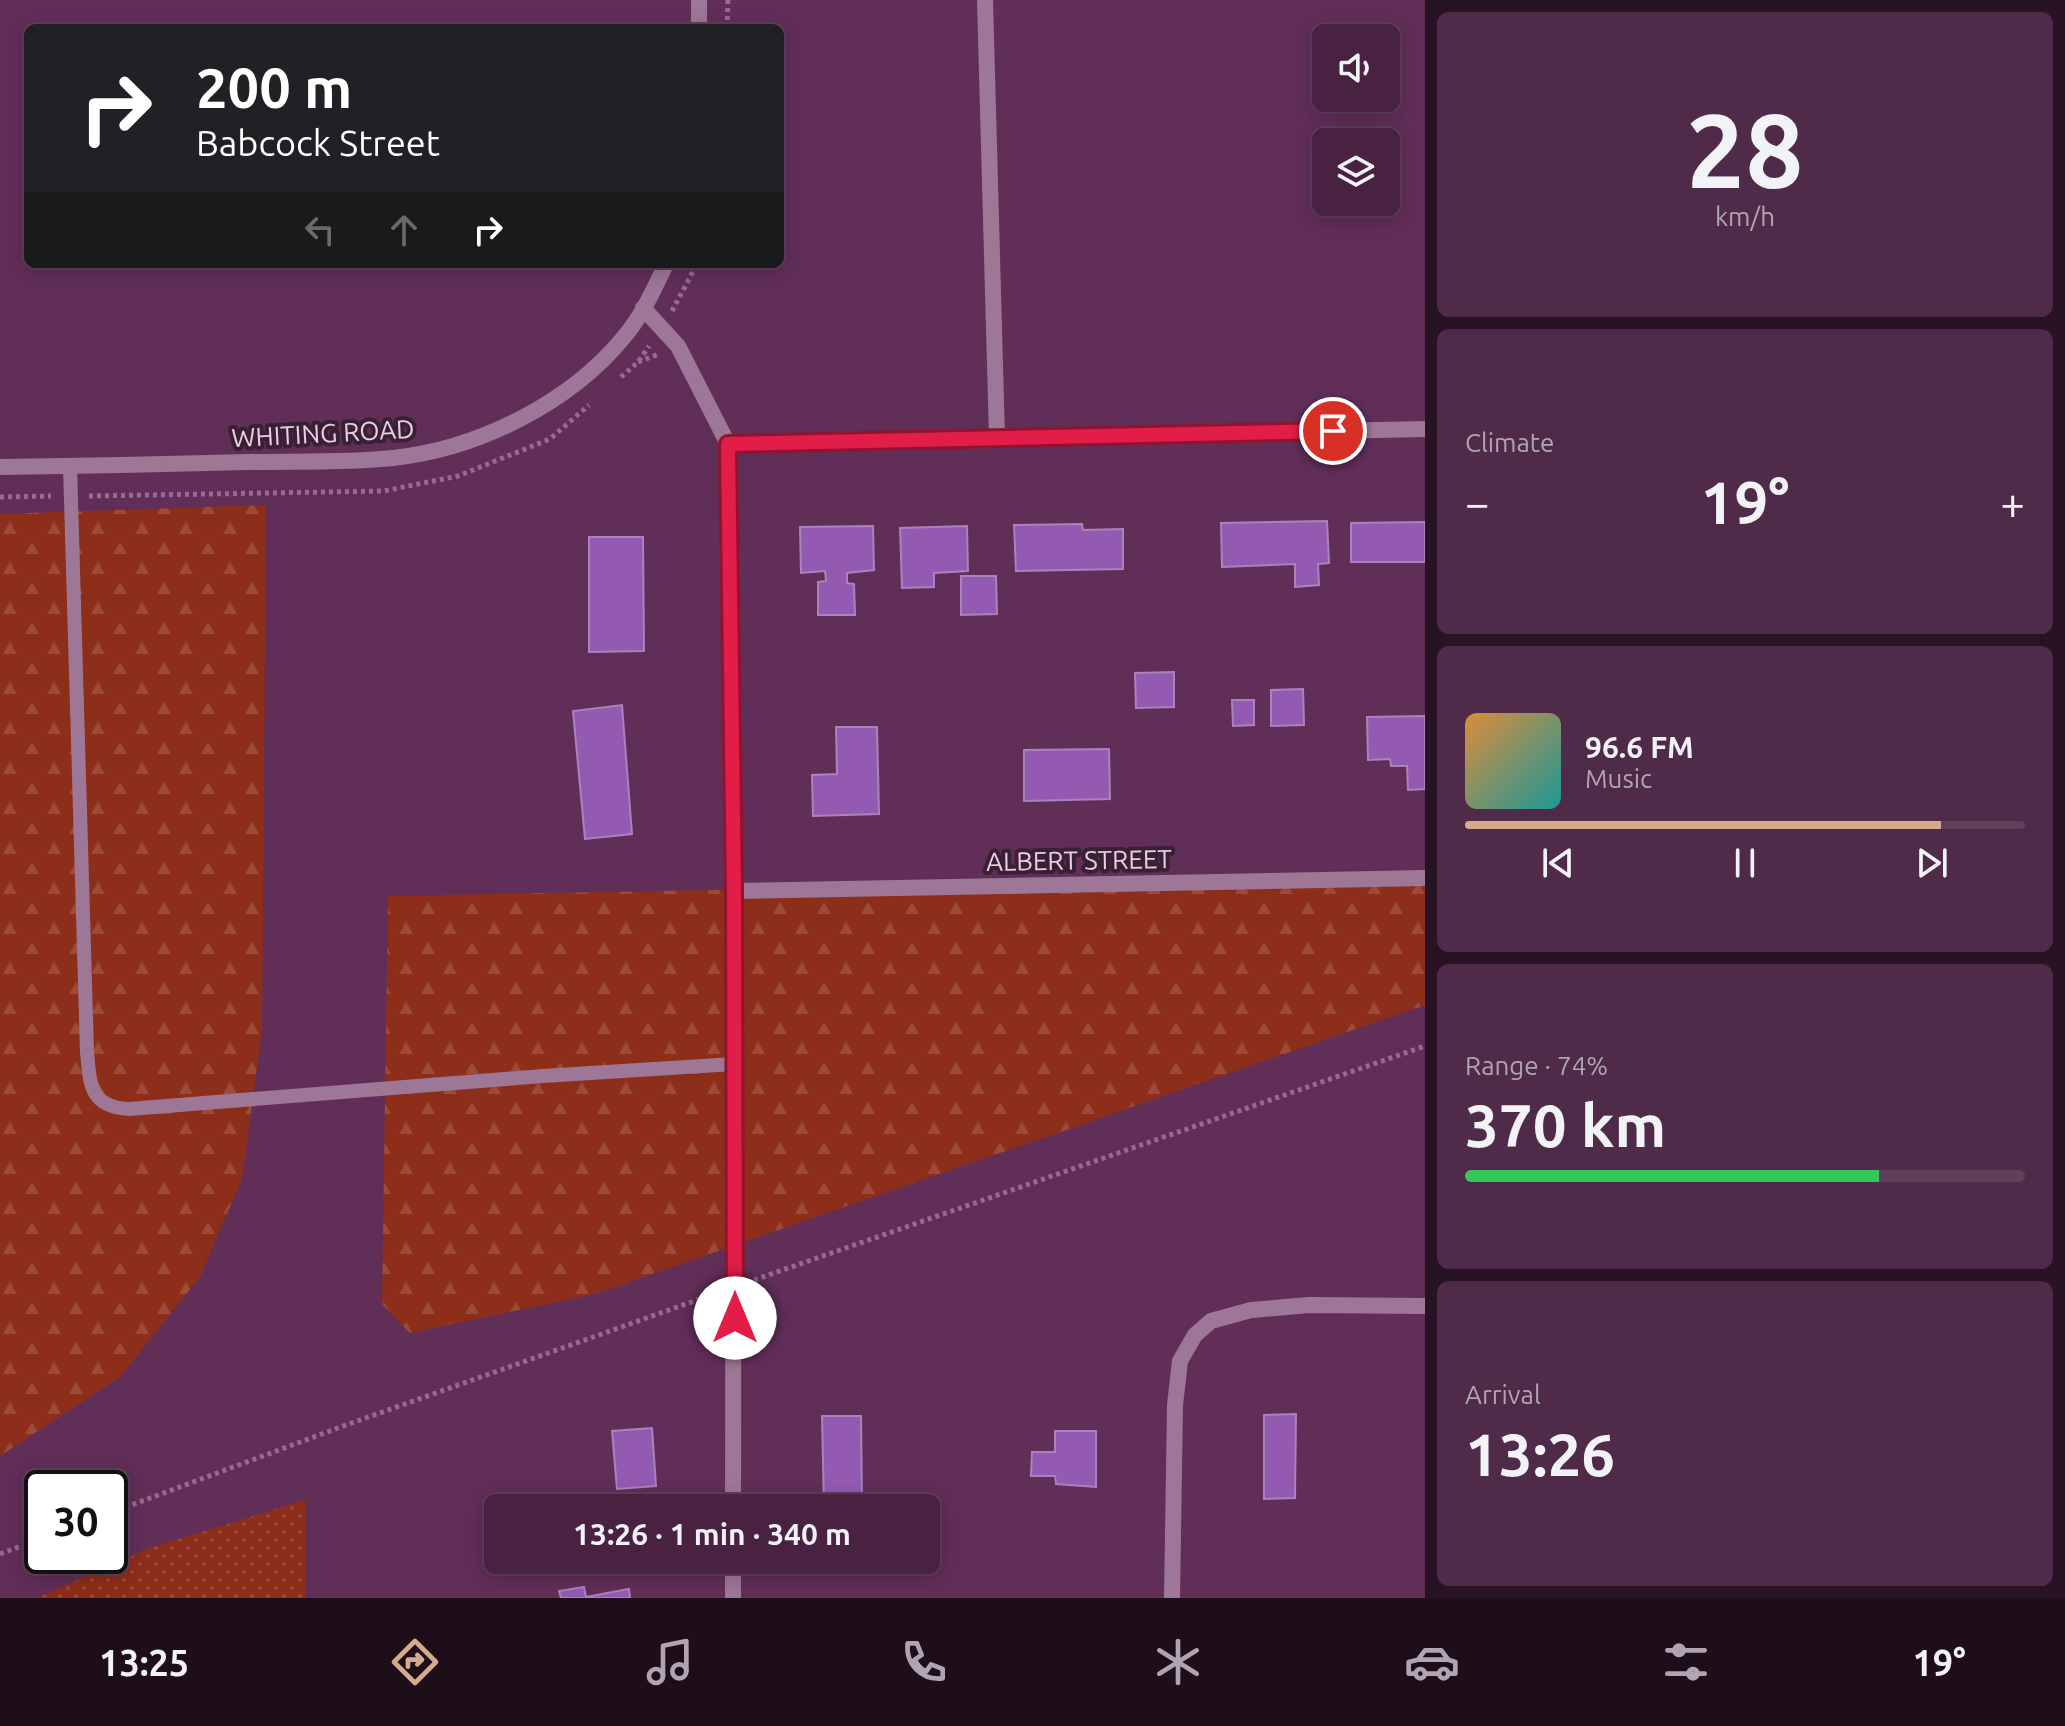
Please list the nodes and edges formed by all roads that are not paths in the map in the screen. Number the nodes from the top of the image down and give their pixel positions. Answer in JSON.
{"nodes":[{"id":1,"x":699,"y":0,"type":"edge"},
{"id":2,"x":985,"y":0,"type":"edge"},
{"id":3,"x":699,"y":24,"type":"edge"},
{"id":4,"x":664,"y":268,"type":"edge"},
{"id":5,"x":643,"y":308,"type":"junction"},
{"id":6,"x":1425,"y":429,"type":"edge"},
{"id":7,"x":997,"y":438,"type":"junction"},
{"id":8,"x":728,"y":444,"type":"junction"},
{"id":9,"x":70,"y":466,"type":"junction"},
{"id":10,"x":0,"y":467,"type":"edge"},
{"id":11,"x":1425,"y":878,"type":"edge"},
{"id":12,"x":734,"y":891,"type":"junction"},
{"id":13,"x":734,"y":1064,"type":"junction"},
{"id":14,"x":1425,"y":1306,"type":"edge"},
{"id":15,"x":733,"y":1494,"type":"edge"},
{"id":16,"x":733,"y":1574,"type":"edge"},
{"id":17,"x":733,"y":1598,"type":"edge"},
{"id":18,"x":1172,"y":1598,"type":"edge"}],
"edges":[{"from":1,"to":3,"type":"street"},
{"from":2,"to":7,"type":"street"},
{"from":4,"to":5,"type":"street","name":"WHITING ROAD"},
{"from":5,"to":8,"type":"street"},
{"from":5,"to":9,"type":"street","name":"WHITING ROAD"},
{"from":6,"to":7,"type":"street"},
{"from":7,"to":8,"type":"street"},
{"from":8,"to":12,"type":"street"},
{"from":9,"to":10,"type":"street","name":"WHITING ROAD"},
{"from":9,"to":13,"type":"lane"},
{"from":11,"to":12,"type":"street","name":"ALBERT STREET"},
{"from":12,"to":13,"type":"street"},
{"from":13,"to":15,"type":"street"},
{"from":14,"to":18,"type":"street"},
{"from":16,"to":17,"type":"street"}]}
